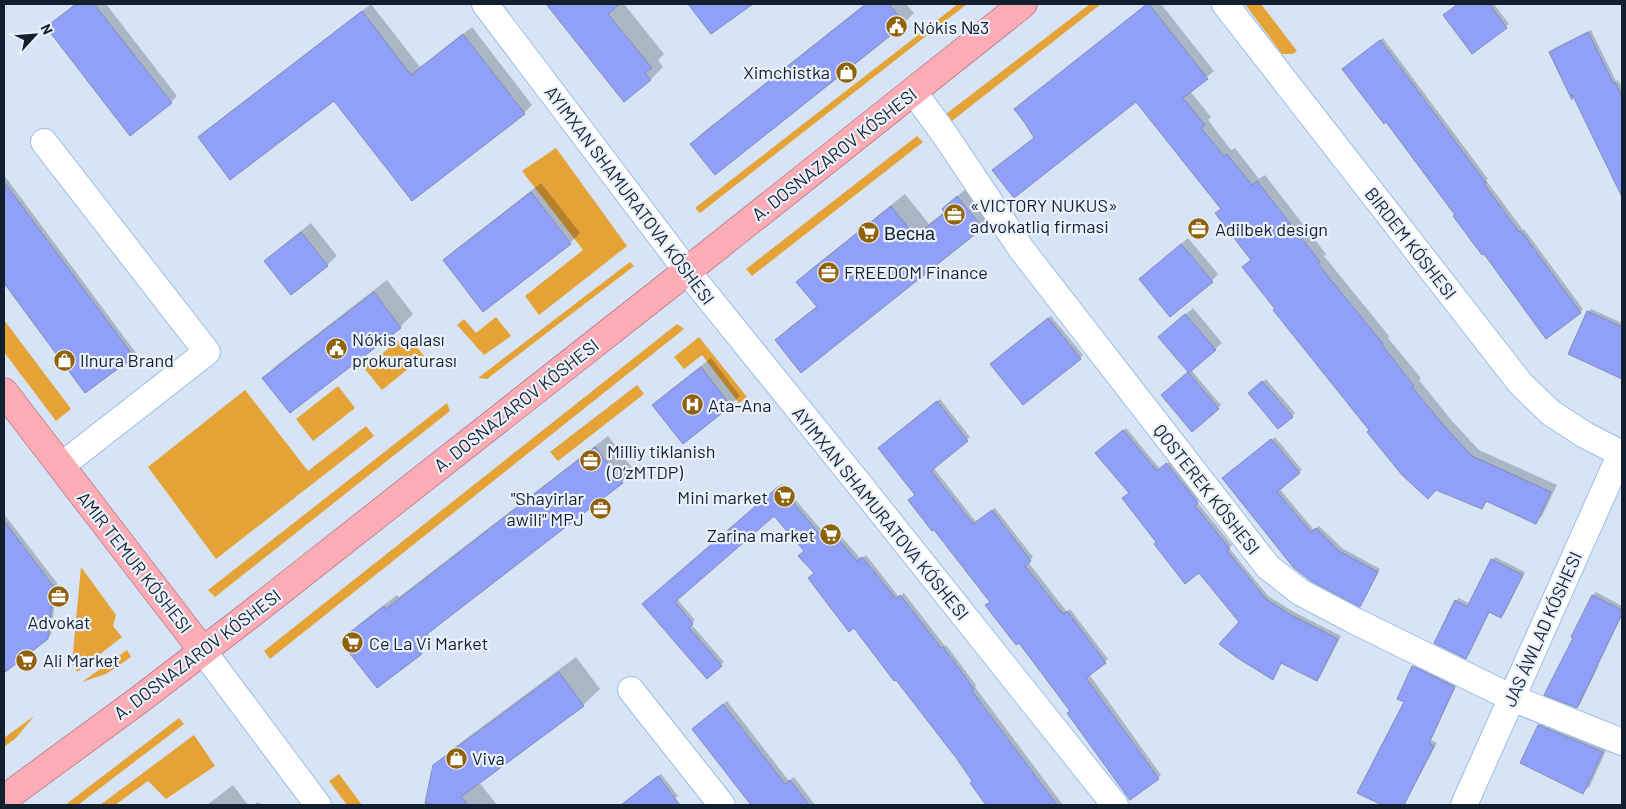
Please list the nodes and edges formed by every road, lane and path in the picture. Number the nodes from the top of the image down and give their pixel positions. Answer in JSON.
{"nodes":[{"id":1,"x":485,"y":4,"type":"edge"},
{"id":2,"x":1023,"y":4,"type":"edge"},
{"id":3,"x":1226,"y":4,"type":"edge"},
{"id":4,"x":913,"y":91,"type":"junction"},
{"id":5,"x":44,"y":142,"type":"dead end"},
{"id":6,"x":687,"y":271,"type":"junction"},
{"id":7,"x":4,"y":392,"type":"edge"},
{"id":8,"x":1622,"y":453,"type":"edge"},
{"id":9,"x":61,"y":466,"type":"junction"},
{"id":10,"x":203,"y":651,"type":"junction"},
{"id":11,"x":631,"y":690,"type":"dead end"},
{"id":12,"x":1512,"y":698,"type":"junction"},
{"id":13,"x":1622,"y":742,"type":"edge"},
{"id":14,"x":4,"y":799,"type":"edge"},
{"id":15,"x":318,"y":805,"type":"edge"},
{"id":16,"x":722,"y":805,"type":"edge"},
{"id":17,"x":1115,"y":805,"type":"edge"},
{"id":18,"x":1464,"y":805,"type":"edge"}],
"edges":[{"from":1,"to":6,"type":"street"},
{"from":2,"to":4,"type":"main road","name":"A. DOSNAZAROV KÓSHESI"},
{"from":3,"to":8,"type":"street","name":"BIRDEM KÓSHESI"},
{"from":4,"to":6,"type":"main road","name":"A. DOSNAZAROV KÓSHESI"},
{"from":4,"to":12,"type":"street","name":"QOSTEREK KÓSHESI"},
{"from":5,"to":9,"type":"street"},
{"from":6,"to":10,"type":"main road","name":"A. DOSNAZAROV KÓSHESI"},
{"from":6,"to":17,"type":"street"},
{"from":7,"to":9,"type":"main road","name":"AMIR TEMUR KÓSHESI"},
{"from":8,"to":12,"type":"street","name":"JAS ÁWLAD KÓSHESI"},
{"from":9,"to":10,"type":"main road","name":"AMIR TEMUR KÓSHESI"},
{"from":10,"to":14,"type":"main road","name":"A. DOSNAZAROV KÓSHESI"},
{"from":10,"to":15,"type":"street","name":"AMIR TEMUR KÓSHESI"},
{"from":11,"to":16,"type":"street"},
{"from":12,"to":13,"type":"street","name":"QOSTEREK KÓSHESI"},
{"from":12,"to":18,"type":"street","name":"JAS ÁWLAD KÓSHESI"}]}
